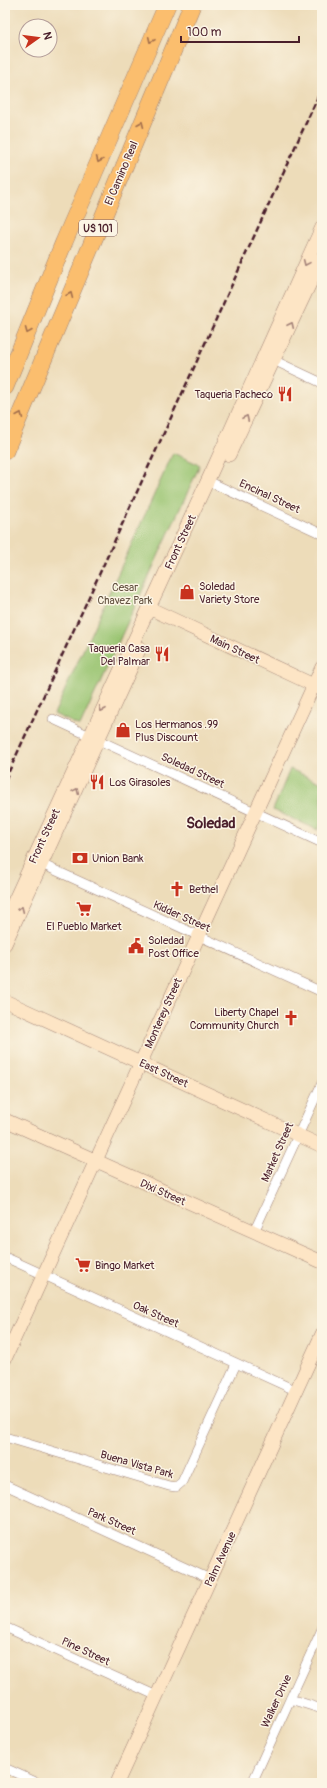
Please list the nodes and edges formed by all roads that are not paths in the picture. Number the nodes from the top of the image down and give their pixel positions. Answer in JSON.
{"nodes":[{"id":1,"x":167,"y":5,"type":"edge"},
{"id":2,"x":192,"y":5,"type":"edge"},
{"id":3,"x":321,"y":230,"type":"edge"},
{"id":4,"x":322,"y":258,"type":"edge"},
{"id":5,"x":269,"y":358,"type":"junction"},
{"id":6,"x":322,"y":383,"type":"edge"},
{"id":7,"x":5,"y":387,"type":"edge"},
{"id":8,"x":5,"y":451,"type":"edge"},
{"id":9,"x":211,"y":483,"type":"junction"},
{"id":10,"x":322,"y":534,"type":"edge"},
{"id":11,"x":153,"y":610,"type":"junction"},
{"id":12,"x":322,"y":667,"type":"edge"},
{"id":13,"x":318,"y":687,"type":"edge"},
{"id":14,"x":53,"y":718,"type":"dead end"},
{"id":15,"x":94,"y":737,"type":"junction"},
{"id":16,"x":256,"y":812,"type":"junction"},
{"id":17,"x":322,"y":843,"type":"edge"},
{"id":18,"x":37,"y":862,"type":"junction"},
{"id":19,"x":5,"y":921,"type":"edge"},
{"id":20,"x":198,"y":936,"type":"junction"},
{"id":21,"x":5,"y":944,"type":"edge"},
{"id":22,"x":322,"y":992,"type":"edge"},
{"id":23,"x":5,"y":1001,"type":"edge"},
{"id":24,"x":141,"y":1063,"type":"junction"},
{"id":25,"x":322,"y":1083,"type":"edge"},
{"id":26,"x":5,"y":1120,"type":"edge"},
{"id":27,"x":298,"y":1135,"type":"junction"},
{"id":28,"x":322,"y":1146,"type":"edge"},
{"id":29,"x":95,"y":1162,"type":"junction"},
{"id":30,"x":254,"y":1232,"type":"junction"},
{"id":31,"x":5,"y":1257,"type":"edge"},
{"id":32,"x":322,"y":1262,"type":"edge"},
{"id":33,"x":43,"y":1275,"type":"junction"},
{"id":34,"x":322,"y":1334,"type":"edge"},
{"id":35,"x":5,"y":1359,"type":"edge"},
{"id":36,"x":236,"y":1364,"type":"junction"},
{"id":37,"x":297,"y":1391,"type":"junction"},
{"id":38,"x":5,"y":1437,"type":"edge"},
{"id":39,"x":5,"y":1485,"type":"edge"},
{"id":40,"x":210,"y":1579,"type":"junction"},
{"id":41,"x":5,"y":1627,"type":"edge"},
{"id":42,"x":322,"y":1629,"type":"edge"},
{"id":43,"x":157,"y":1696,"type":"junction"},
{"id":44,"x":290,"y":1699,"type":"junction"},
{"id":45,"x":322,"y":1709,"type":"edge"},
{"id":46,"x":5,"y":1768,"type":"edge"},
{"id":47,"x":38,"y":1783,"type":"edge"},
{"id":48,"x":117,"y":1783,"type":"edge"},
{"id":49,"x":252,"y":1783,"type":"edge"}],
"edges":[{"from":1,"to":7,"type":"highway","number":"US 101","one_way":true},
{"from":8,"to":2,"type":"highway","name":"El Camino Real","number":"US 101","one_way":true},
{"from":3,"to":5,"type":"street","name":"Front Street","one_way":true},
{"from":5,"to":4,"type":"street","name":"Front Street","one_way":true},
{"from":5,"to":6,"type":"street"},
{"from":5,"to":9,"type":"street","name":"Front Street"},
{"from":9,"to":10,"type":"street","name":"Encinal Street"},
{"from":9,"to":11,"type":"street","name":"Front Street"},
{"from":11,"to":13,"type":"street","name":"Main Street"},
{"from":11,"to":15,"type":"street","name":"Front Street"},
{"from":12,"to":13,"type":"street","name":"Monterey Street"},
{"from":13,"to":16,"type":"street","name":"Monterey Street"},
{"from":14,"to":15,"type":"street","name":"Soledad Street"},
{"from":15,"to":16,"type":"street","name":"Soledad Street"},
{"from":15,"to":18,"type":"street","name":"Front Street"},
{"from":16,"to":17,"type":"street","name":"Soledad Street"},
{"from":16,"to":20,"type":"street","name":"Monterey Street"},
{"from":18,"to":19,"type":"street","name":"Front Street"},
{"from":18,"to":20,"type":"street","name":"Kidder Street"},
{"from":21,"to":18,"type":"street","name":"Front Street","one_way":true},
{"from":20,"to":22,"type":"street","name":"Kidder Street"},
{"from":20,"to":24,"type":"street","name":"Monterey Street"},
{"from":23,"to":24,"type":"street","name":"East Street"},
{"from":24,"to":27,"type":"street","name":"East Street"},
{"from":24,"to":29,"type":"street","name":"Monterey Street"},
{"from":25,"to":27,"type":"street","name":"Market Street"},
{"from":26,"to":29,"type":"street","name":"Dixi Street"},
{"from":27,"to":28,"type":"street","name":"East Street"},
{"from":27,"to":30,"type":"street","name":"Market Street"},
{"from":29,"to":30,"type":"street","name":"Dixi Street"},
{"from":29,"to":33,"type":"street","name":"Monterey Street"},
{"from":30,"to":32,"type":"street","name":"Dixi Street"},
{"from":31,"to":33,"type":"street","name":"Oak Street"},
{"from":33,"to":35,"type":"street","name":"Monterey Street"},
{"from":33,"to":36,"type":"street","name":"Oak Street"},
{"from":34,"to":37,"type":"street","name":"Palm Avenue"},
{"from":36,"to":37,"type":"street","name":"Oak Street"},
{"from":36,"to":38,"type":"street","name":"Buena Vista Park"},
{"from":37,"to":40,"type":"street","name":"Palm Avenue"},
{"from":39,"to":40,"type":"street","name":"Park Street"},
{"from":40,"to":43,"type":"street","name":"Palm Avenue"},
{"from":41,"to":43,"type":"street","name":"Pine Street"},
{"from":42,"to":44,"type":"street","name":"Walker Drive"},
{"from":43,"to":48,"type":"street","name":"Palm Avenue"},
{"from":44,"to":45,"type":"street"},
{"from":44,"to":49,"type":"street","name":"Walker Drive"},
{"from":46,"to":47,"type":"street"}]}
